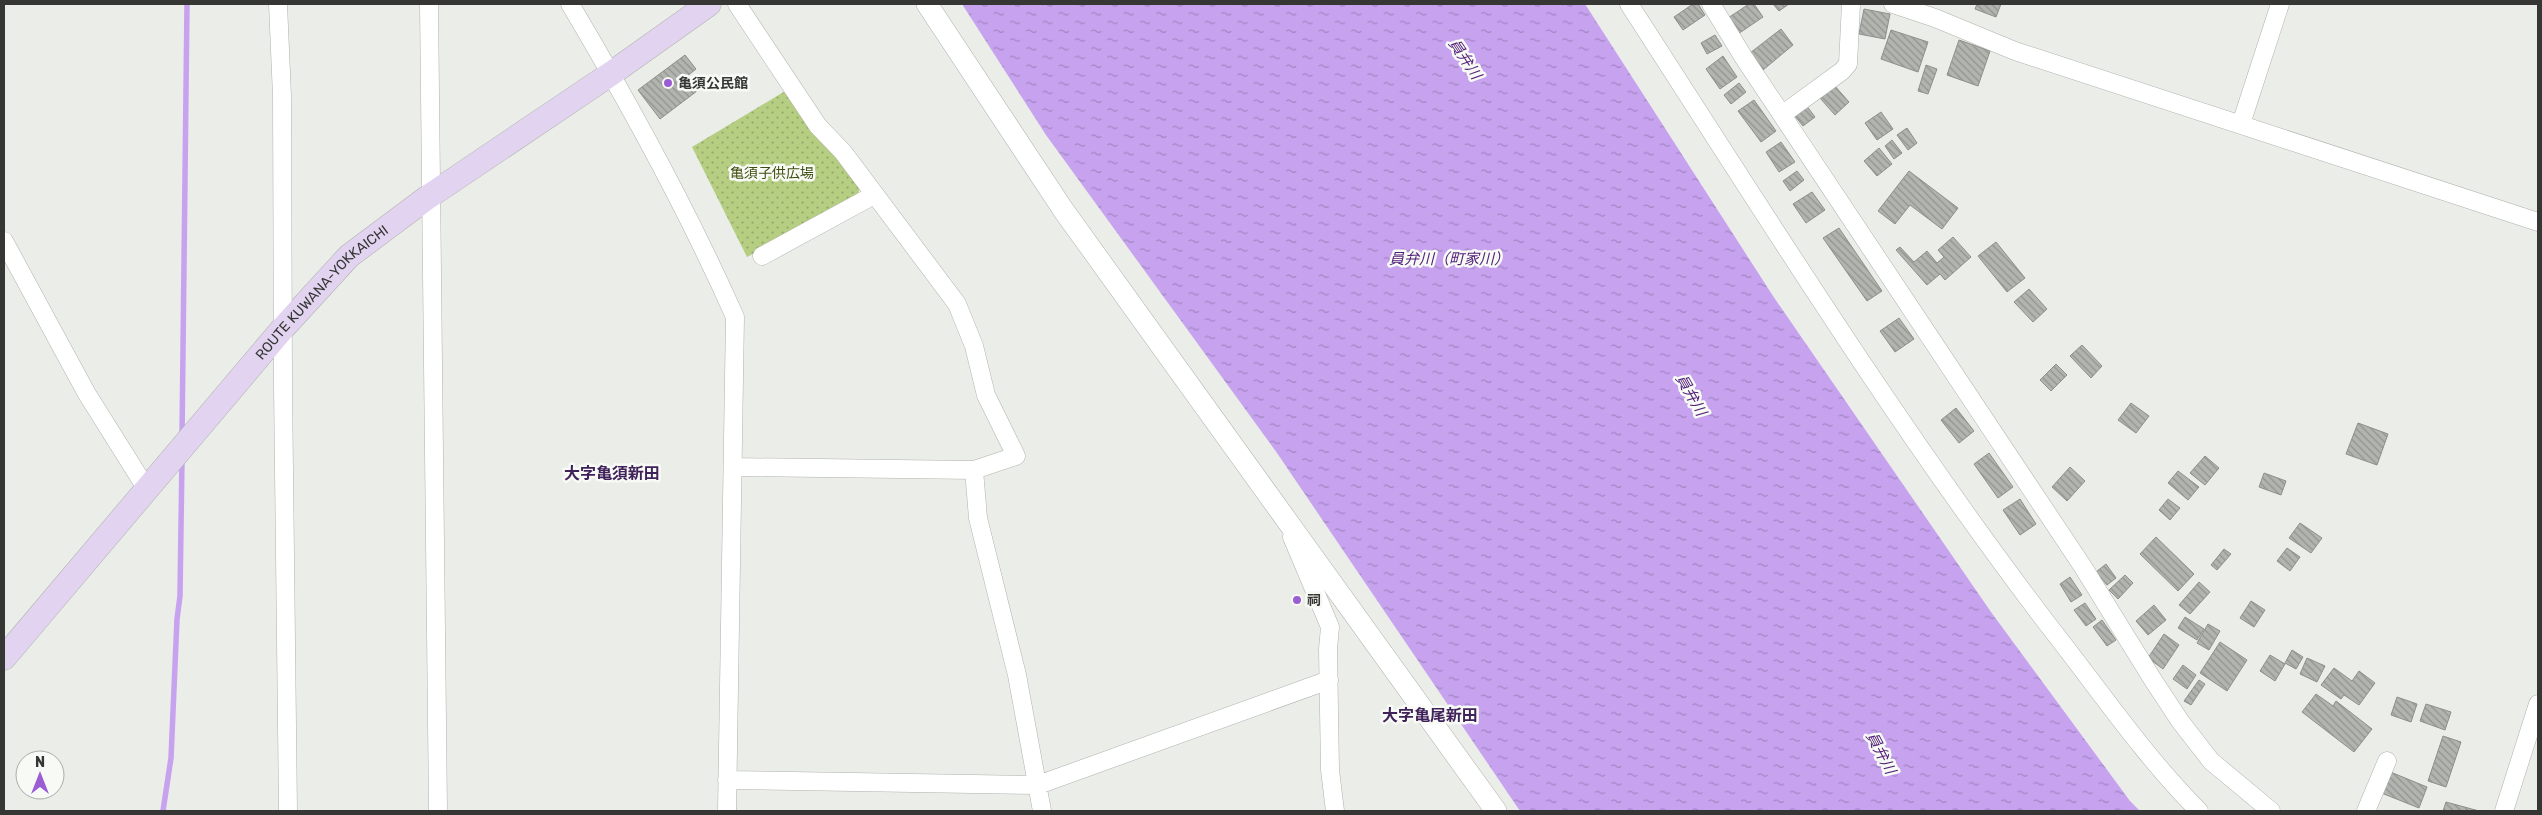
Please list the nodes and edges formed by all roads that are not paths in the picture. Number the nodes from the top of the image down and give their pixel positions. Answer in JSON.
{"nodes":[{"id":1,"x":278,"y":4,"type":"edge"},
{"id":2,"x":429,"y":4,"type":"edge"},
{"id":3,"x":570,"y":4,"type":"edge"},
{"id":4,"x":709,"y":4,"type":"edge"},
{"id":5,"x":737,"y":4,"type":"edge"},
{"id":6,"x":927,"y":4,"type":"edge"},
{"id":7,"x":1629,"y":4,"type":"edge"},
{"id":8,"x":1712,"y":4,"type":"edge"},
{"id":9,"x":1851,"y":4,"type":"edge"},
{"id":10,"x":1893,"y":4,"type":"edge"},
{"id":11,"x":2280,"y":4,"type":"edge"},
{"id":12,"x":612,"y":73,"type":"junction"},
{"id":13,"x":1783,"y":114,"type":"junction"},
{"id":14,"x":2241,"y":124,"type":"junction"},
{"id":15,"x":431,"y":195,"type":"junction"},
{"id":16,"x":874,"y":195,"type":"junction"},
{"id":17,"x":2538,"y":222,"type":"edge"},
{"id":18,"x":4,"y":241,"type":"edge"},
{"id":19,"x":762,"y":256,"type":"dead end"},
{"id":20,"x":284,"y":327,"type":"junction"},
{"id":21,"x":733,"y":467,"type":"junction"},
{"id":22,"x":974,"y":470,"type":"junction"},
{"id":23,"x":146,"y":488,"type":"junction"},
{"id":24,"x":1285,"y":520,"type":"junction"},
{"id":25,"x":4,"y":658,"type":"edge"},
{"id":26,"x":1330,"y":680,"type":"junction"},
{"id":27,"x":2538,"y":704,"type":"edge"},
{"id":28,"x":2387,"y":761,"type":"dead end"},
{"id":29,"x":727,"y":780,"type":"junction"},
{"id":30,"x":1038,"y":784,"type":"junction"},
{"id":31,"x":288,"y":811,"type":"edge"},
{"id":32,"x":438,"y":811,"type":"edge"},
{"id":33,"x":726,"y":811,"type":"edge"},
{"id":34,"x":1042,"y":811,"type":"edge"},
{"id":35,"x":1335,"y":811,"type":"edge"},
{"id":36,"x":1496,"y":811,"type":"edge"},
{"id":37,"x":2199,"y":811,"type":"edge"},
{"id":38,"x":2271,"y":811,"type":"edge"},
{"id":39,"x":2366,"y":811,"type":"edge"},
{"id":40,"x":2504,"y":811,"type":"edge"}],
"edges":[{"from":1,"to":20,"type":"street"},
{"from":2,"to":15,"type":"street"},
{"from":3,"to":12,"type":"street"},
{"from":4,"to":12,"type":"main road","name":"ROUTE KUWANA-YOKKAICHI"},
{"from":5,"to":16,"type":"street"},
{"from":6,"to":24,"type":"street"},
{"from":7,"to":37,"type":"street"},
{"from":8,"to":13,"type":"street"},
{"from":9,"to":13,"type":"street"},
{"from":10,"to":14,"type":"street"},
{"from":11,"to":14,"type":"street"},
{"from":12,"to":15,"type":"main road","name":"ROUTE KUWANA-YOKKAICHI"},
{"from":12,"to":21,"type":"street"},
{"from":13,"to":38,"type":"street"},
{"from":14,"to":17,"type":"street"},
{"from":15,"to":20,"type":"main road","name":"ROUTE KUWANA-YOKKAICHI"},
{"from":15,"to":32,"type":"street"},
{"from":16,"to":19,"type":"street"},
{"from":16,"to":22,"type":"street"},
{"from":18,"to":23,"type":"street"},
{"from":20,"to":23,"type":"main road","name":"ROUTE KUWANA-YOKKAICHI"},
{"from":20,"to":31,"type":"street"},
{"from":21,"to":22,"type":"street"},
{"from":21,"to":29,"type":"street"},
{"from":22,"to":30,"type":"street"},
{"from":23,"to":25,"type":"main road","name":"ROUTE KUWANA-YOKKAICHI"},
{"from":24,"to":26,"type":"street"},
{"from":24,"to":36,"type":"street"},
{"from":26,"to":30,"type":"street"},
{"from":26,"to":35,"type":"street"},
{"from":27,"to":40,"type":"street"},
{"from":28,"to":39,"type":"street"},
{"from":29,"to":30,"type":"street"},
{"from":29,"to":33,"type":"street"},
{"from":30,"to":34,"type":"street"}]}
